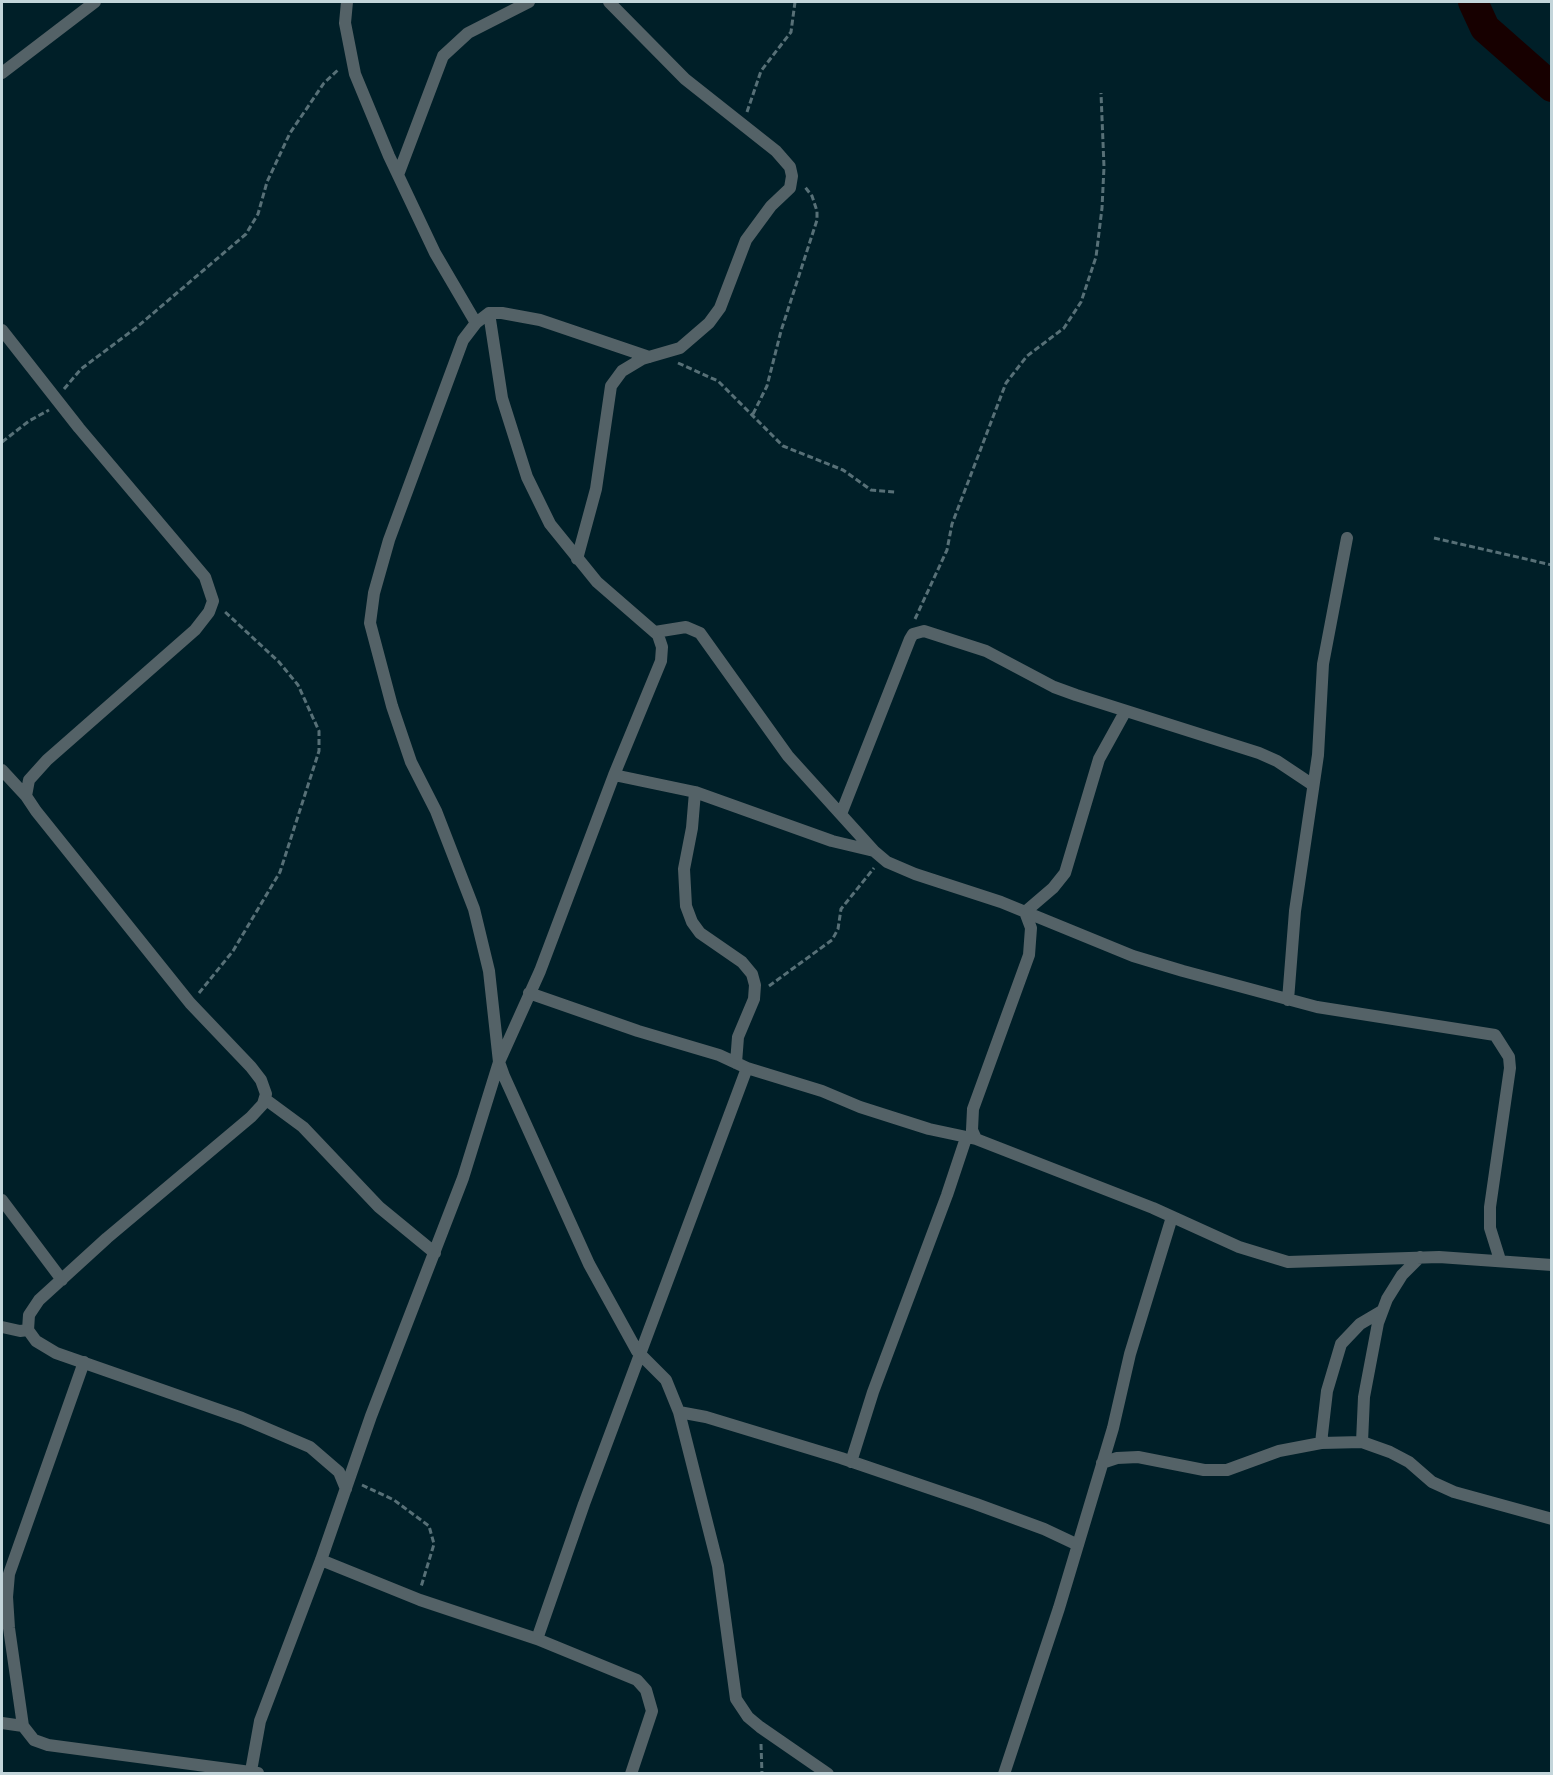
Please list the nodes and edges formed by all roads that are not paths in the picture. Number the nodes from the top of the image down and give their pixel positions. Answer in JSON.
{"nodes":[{"id":1,"x":94,"y":2,"type":"edge"},
{"id":2,"x":347,"y":2,"type":"edge"},
{"id":3,"x":529,"y":2,"type":"edge"},
{"id":4,"x":609,"y":2,"type":"edge"},
{"id":5,"x":2,"y":73,"type":"edge"},
{"id":6,"x":398,"y":175,"type":"junction"},
{"id":7,"x":489,"y":313,"type":"junction"},
{"id":8,"x":476,"y":323,"type":"junction"},
{"id":9,"x":2,"y":330,"type":"edge"},
{"id":10,"x":655,"y":355,"type":"junction"},
{"id":11,"x":1347,"y":538,"type":"dead end"},
{"id":12,"x":578,"y":559,"type":"junction"},
{"id":13,"x":655,"y":632,"type":"junction"},
{"id":14,"x":1125,"y":712,"type":"junction"},
{"id":15,"x":2,"y":770,"type":"edge"},
{"id":16,"x":614,"y":775,"type":"junction"},
{"id":17,"x":1313,"y":785,"type":"junction"},
{"id":18,"x":695,"y":792,"type":"junction"},
{"id":19,"x":26,"y":796,"type":"junction"},
{"id":20,"x":841,"y":814,"type":"junction"},
{"id":21,"x":878,"y":854,"type":"junction"},
{"id":22,"x":1025,"y":912,"type":"junction"},
{"id":23,"x":530,"y":993,"type":"junction"},
{"id":24,"x":1288,"y":1000,"type":"junction"},
{"id":25,"x":499,"y":1062,"type":"junction"},
{"id":26,"x":742,"y":1066,"type":"junction"},
{"id":27,"x":265,"y":1099,"type":"junction"},
{"id":28,"x":970,"y":1139,"type":"junction"},
{"id":29,"x":2,"y":1200,"type":"edge"},
{"id":30,"x":1172,"y":1217,"type":"junction"},
{"id":31,"x":435,"y":1253,"type":"junction"},
{"id":32,"x":1420,"y":1257,"type":"junction"},
{"id":33,"x":1500,"y":1260,"type":"junction"},
{"id":34,"x":1551,"y":1265,"type":"edge"},
{"id":35,"x":62,"y":1280,"type":"junction"},
{"id":36,"x":1382,"y":1311,"type":"junction"},
{"id":37,"x":2,"y":1327,"type":"edge"},
{"id":38,"x":28,"y":1330,"type":"junction"},
{"id":39,"x":641,"y":1357,"type":"junction"},
{"id":40,"x":84,"y":1362,"type":"junction"},
{"id":41,"x":679,"y":1412,"type":"junction"},
{"id":42,"x":1362,"y":1442,"type":"junction"},
{"id":43,"x":1321,"y":1443,"type":"junction"},
{"id":44,"x":851,"y":1462,"type":"junction"},
{"id":45,"x":1102,"y":1463,"type":"junction"},
{"id":46,"x":348,"y":1484,"type":"junction"},
{"id":47,"x":1551,"y":1519,"type":"edge"},
{"id":48,"x":1078,"y":1545,"type":"junction"},
{"id":49,"x":321,"y":1560,"type":"junction"},
{"id":50,"x":537,"y":1639,"type":"junction"},
{"id":51,"x":2,"y":1723,"type":"edge"},
{"id":52,"x":23,"y":1726,"type":"junction"},
{"id":53,"x":255,"y":1772,"type":"edge"},
{"id":54,"x":631,"y":1773,"type":"edge"},
{"id":55,"x":828,"y":1773,"type":"edge"},
{"id":56,"x":1004,"y":1773,"type":"edge"}],
"edges":[{"from":1,"to":5,"type":"street"},
{"from":2,"to":6,"type":"street"},
{"from":3,"to":6,"type":"street"},
{"from":4,"to":10,"type":"street"},
{"from":6,"to":8,"type":"street"},
{"from":7,"to":8,"type":"street"},
{"from":7,"to":10,"type":"street"},
{"from":7,"to":12,"type":"street"},
{"from":8,"to":25,"type":"street"},
{"from":9,"to":19,"type":"street"},
{"from":10,"to":12,"type":"street"},
{"from":11,"to":17,"type":"street"},
{"from":12,"to":13,"type":"street"},
{"from":13,"to":16,"type":"street"},
{"from":13,"to":20,"type":"street"},
{"from":14,"to":17,"type":"street"},
{"from":14,"to":20,"type":"street"},
{"from":14,"to":22,"type":"street"},
{"from":15,"to":19,"type":"street"},
{"from":16,"to":18,"type":"street"},
{"from":16,"to":23,"type":"street"},
{"from":17,"to":24,"type":"street"},
{"from":18,"to":21,"type":"street"},
{"from":18,"to":26,"type":"street"},
{"from":19,"to":27,"type":"street"},
{"from":20,"to":21,"type":"street"},
{"from":21,"to":22,"type":"street"},
{"from":22,"to":24,"type":"street"},
{"from":22,"to":28,"type":"street"},
{"from":23,"to":25,"type":"street"},
{"from":23,"to":26,"type":"street"},
{"from":24,"to":33,"type":"street"},
{"from":25,"to":31,"type":"street"},
{"from":25,"to":39,"type":"street"},
{"from":26,"to":28,"type":"street"},
{"from":26,"to":39,"type":"street"},
{"from":27,"to":31,"type":"street"},
{"from":27,"to":35,"type":"street"},
{"from":28,"to":30,"type":"street"},
{"from":28,"to":44,"type":"street"},
{"from":29,"to":35,"type":"street"},
{"from":30,"to":32,"type":"street"},
{"from":30,"to":45,"type":"street"},
{"from":31,"to":46,"type":"street"},
{"from":32,"to":33,"type":"street"},
{"from":32,"to":36,"type":"street"},
{"from":33,"to":34,"type":"street"},
{"from":35,"to":38,"type":"street"},
{"from":36,"to":42,"type":"street"},
{"from":36,"to":43,"type":"street"},
{"from":37,"to":38,"type":"street"},
{"from":38,"to":40,"type":"street"},
{"from":39,"to":41,"type":"street"},
{"from":39,"to":50,"type":"street"},
{"from":40,"to":46,"type":"street"},
{"from":40,"to":52,"type":"street"},
{"from":41,"to":44,"type":"street"},
{"from":41,"to":55,"type":"street"},
{"from":42,"to":43,"type":"street"},
{"from":42,"to":47,"type":"street"},
{"from":43,"to":45,"type":"street"},
{"from":44,"to":48,"type":"street"},
{"from":45,"to":48,"type":"street"},
{"from":46,"to":49,"type":"street"},
{"from":48,"to":56,"type":"street"},
{"from":49,"to":50,"type":"street"},
{"from":49,"to":53,"type":"street"},
{"from":50,"to":54,"type":"street"},
{"from":51,"to":52,"type":"street"},
{"from":52,"to":53,"type":"street"}]}
